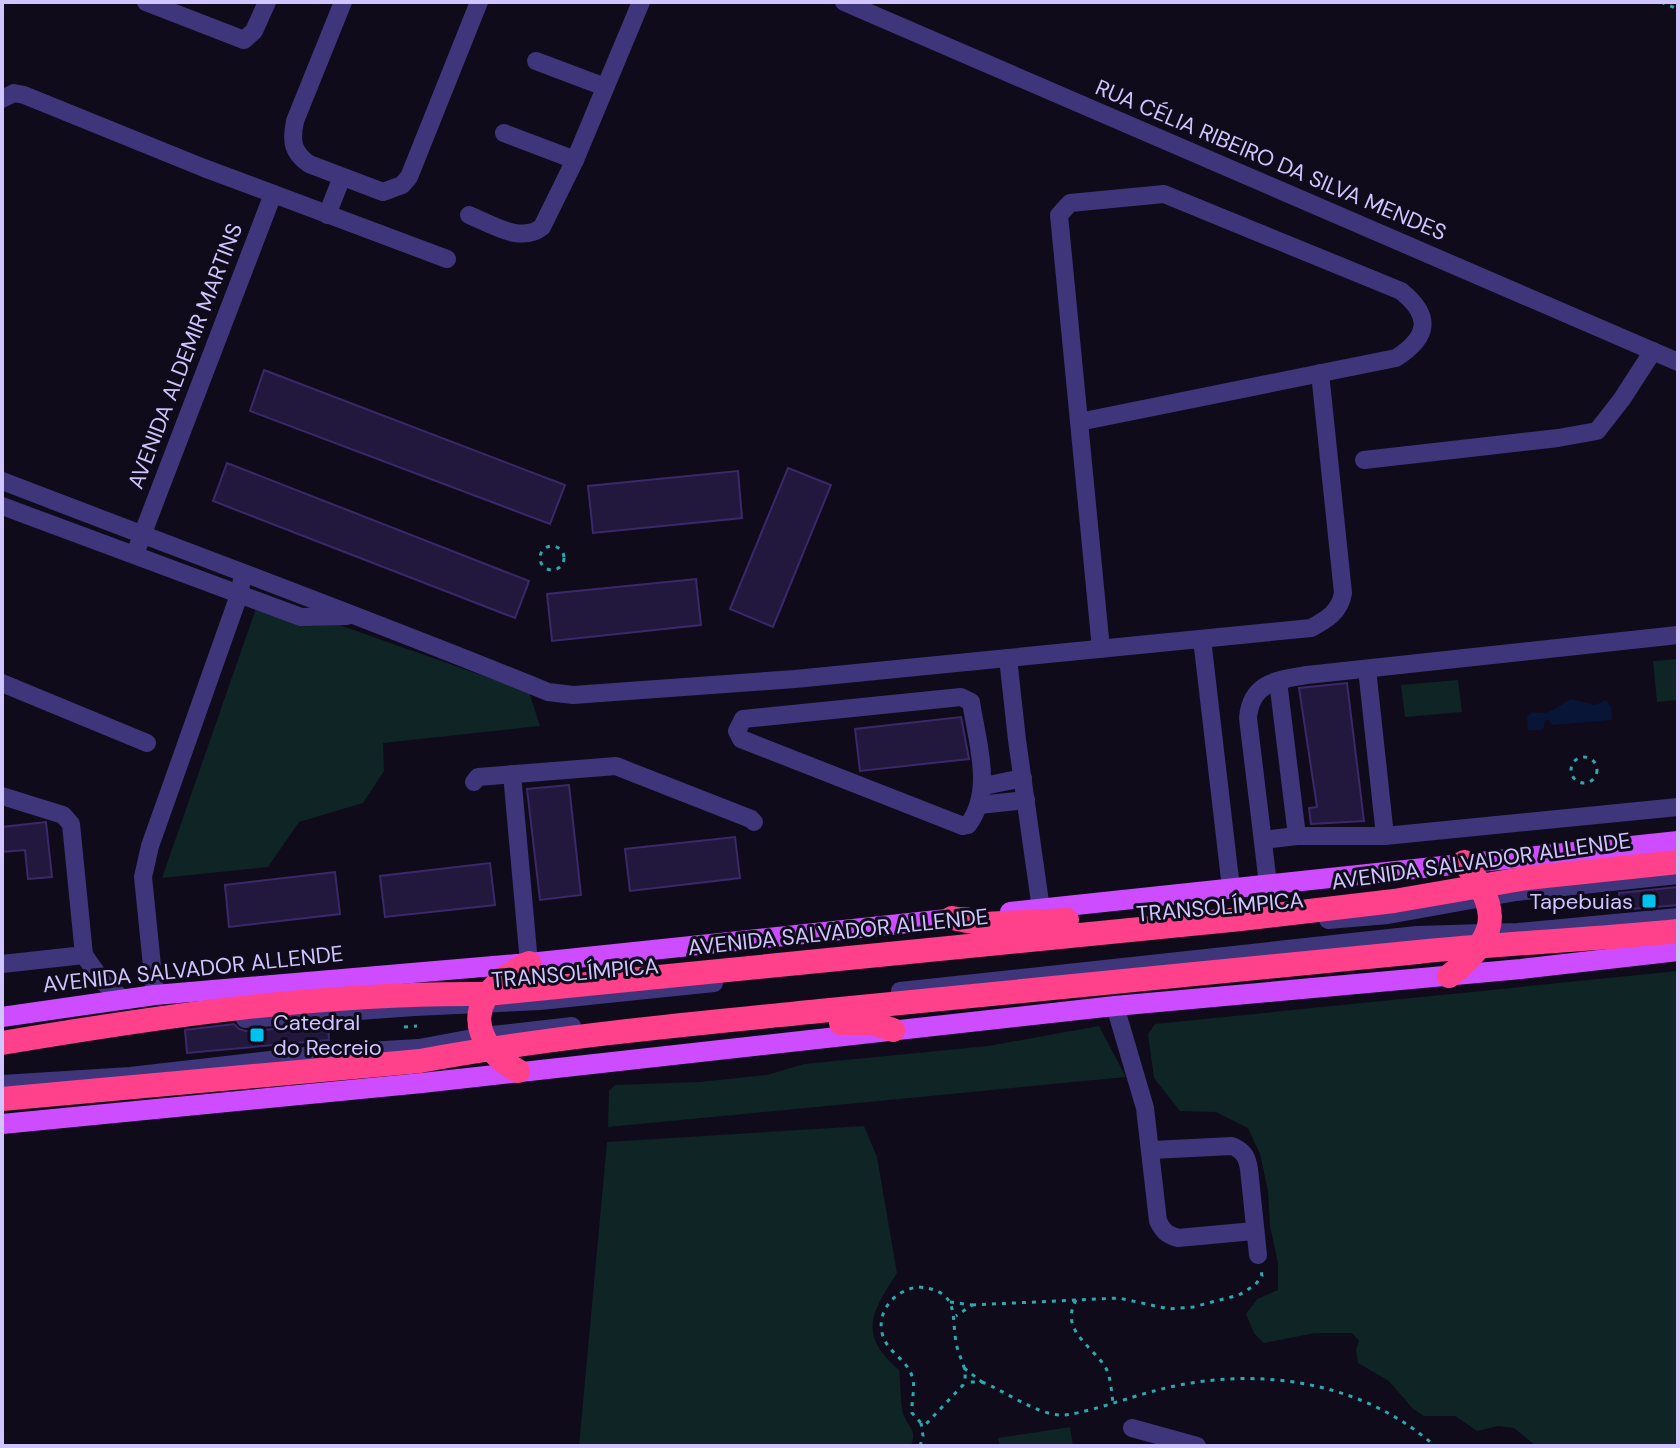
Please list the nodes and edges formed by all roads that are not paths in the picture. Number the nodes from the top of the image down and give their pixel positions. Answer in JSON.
{"nodes":[{"id":1,"x":267,"y":2,"type":"edge"},
{"id":2,"x":343,"y":2,"type":"edge"},
{"id":3,"x":479,"y":2,"type":"edge"},
{"id":4,"x":641,"y":2,"type":"edge"},
{"id":5,"x":844,"y":2,"type":"edge"},
{"id":6,"x":154,"y":4,"type":"edge"},
{"id":7,"x":536,"y":61,"type":"dead end"},
{"id":8,"x":605,"y":87,"type":"junction"},
{"id":9,"x":2,"y":99,"type":"edge"},
{"id":10,"x":504,"y":133,"type":"dead end"},
{"id":11,"x":575,"y":160,"type":"junction"},
{"id":12,"x":342,"y":177,"type":"junction"},
{"id":13,"x":273,"y":194,"type":"junction"},
{"id":14,"x":327,"y":215,"type":"junction"},
{"id":15,"x":469,"y":215,"type":"dead end"},
{"id":16,"x":447,"y":259,"type":"dead end"},
{"id":17,"x":1653,"y":351,"type":"junction"},
{"id":18,"x":1678,"y":362,"type":"edge"},
{"id":19,"x":1320,"y":373,"type":"junction"},
{"id":20,"x":1079,"y":422,"type":"junction"},
{"id":21,"x":1364,"y":460,"type":"dead end"},
{"id":22,"x":2,"y":481,"type":"edge"},
{"id":23,"x":2,"y":506,"type":"edge"},
{"id":24,"x":142,"y":535,"type":"junction"},
{"id":25,"x":135,"y":554,"type":"junction"},
{"id":26,"x":243,"y":575,"type":"junction"},
{"id":27,"x":239,"y":595,"type":"junction"},
{"id":28,"x":369,"y":619,"type":"junction"},
{"id":29,"x":1678,"y":635,"type":"edge"},
{"id":30,"x":1202,"y":639,"type":"junction"},
{"id":31,"x":1101,"y":649,"type":"junction"},
{"id":32,"x":1008,"y":658,"type":"junction"},
{"id":33,"x":1368,"y":678,"type":"dead end"},
{"id":34,"x":1278,"y":681,"type":"junction"},
{"id":35,"x":2,"y":683,"type":"edge"},
{"id":36,"x":147,"y":743,"type":"dead end"},
{"id":37,"x":512,"y":774,"type":"junction"},
{"id":38,"x":1023,"y":778,"type":"junction"},
{"id":39,"x":474,"y":782,"type":"dead end"},
{"id":40,"x":984,"y":786,"type":"junction"},
{"id":41,"x":2,"y":796,"type":"edge"},
{"id":42,"x":1026,"y":800,"type":"junction"},
{"id":43,"x":979,"y":805,"type":"junction"},
{"id":44,"x":1678,"y":807,"type":"edge"},
{"id":45,"x":754,"y":822,"type":"dead end"},
{"id":46,"x":1297,"y":836,"type":"junction"},
{"id":47,"x":1385,"y":836,"type":"junction"},
{"id":48,"x":1263,"y":840,"type":"junction"},
{"id":49,"x":1678,"y":841,"type":"edge"},
{"id":50,"x":1464,"y":862,"type":"junction"},
{"id":51,"x":1678,"y":862,"type":"edge"},
{"id":52,"x":1678,"y":875,"type":"edge"},
{"id":53,"x":1268,"y":884,"type":"junction"},
{"id":54,"x":1231,"y":888,"type":"junction"},
{"id":55,"x":1484,"y":891,"type":"junction"},
{"id":56,"x":1041,"y":909,"type":"junction"},
{"id":57,"x":1678,"y":917,"type":"edge"},
{"id":58,"x":952,"y":918,"type":"junction"},
{"id":59,"x":1241,"y":919,"type":"junction"},
{"id":60,"x":1678,"y":931,"type":"edge"},
{"id":61,"x":1483,"y":940,"type":"junction"},
{"id":62,"x":1678,"y":951,"type":"edge"},
{"id":63,"x":84,"y":955,"type":"junction"},
{"id":64,"x":529,"y":963,"type":"junction"},
{"id":65,"x":2,"y":964,"type":"edge"},
{"id":66,"x":1449,"y":976,"type":"junction"},
{"id":67,"x":155,"y":995,"type":"junction"},
{"id":68,"x":124,"y":1000,"type":"junction"},
{"id":69,"x":484,"y":1000,"type":"junction"},
{"id":70,"x":1115,"y":1006,"type":"junction"},
{"id":71,"x":2,"y":1017,"type":"edge"},
{"id":72,"x":656,"y":1028,"type":"junction"},
{"id":73,"x":893,"y":1030,"type":"junction"},
{"id":74,"x":486,"y":1042,"type":"junction"},
{"id":75,"x":2,"y":1043,"type":"edge"},
{"id":76,"x":2,"y":1055,"type":"edge"},
{"id":77,"x":518,"y":1071,"type":"junction"},
{"id":78,"x":2,"y":1084,"type":"edge"},
{"id":79,"x":2,"y":1099,"type":"edge"},
{"id":80,"x":2,"y":1124,"type":"edge"},
{"id":81,"x":1152,"y":1150,"type":"junction"},
{"id":82,"x":1254,"y":1231,"type":"junction"},
{"id":83,"x":1258,"y":1255,"type":"road end"},
{"id":84,"x":1132,"y":1428,"type":"dead end"},
{"id":85,"x":1197,"y":1446,"type":"edge"}],
"edges":[{"from":1,"to":6,"type":"street"},
{"from":2,"to":12,"type":"street"},
{"from":3,"to":12,"type":"street"},
{"from":4,"to":8,"type":"street"},
{"from":5,"to":17,"type":"street","name":"RUA CÉLIA RIBEIRO DA SILVA MENDES"},
{"from":7,"to":8,"type":"street"},
{"from":8,"to":11,"type":"street"},
{"from":9,"to":13,"type":"street"},
{"from":10,"to":11,"type":"street"},
{"from":11,"to":15,"type":"street"},
{"from":12,"to":14,"type":"street"},
{"from":13,"to":14,"type":"street"},
{"from":13,"to":24,"type":"street","name":"AVENIDA ALDEMIR MARTINS"},
{"from":14,"to":16,"type":"street"},
{"from":17,"to":18,"type":"street","name":"RUA CÉLIA RIBEIRO DA SILVA MENDES"},
{"from":17,"to":21,"type":"street"},
{"from":19,"to":20,"type":"street"},
{"from":19,"to":20,"type":"street"},
{"from":19,"to":30,"type":"street"},
{"from":20,"to":31,"type":"street"},
{"from":22,"to":24,"type":"street"},
{"from":23,"to":25,"type":"street"},
{"from":24,"to":25,"type":"street","name":"AVENIDA ALDEMIR MARTINS"},
{"from":24,"to":26,"type":"street"},
{"from":25,"to":27,"type":"street"},
{"from":26,"to":27,"type":"street"},
{"from":26,"to":28,"type":"street"},
{"from":27,"to":28,"type":"street"},
{"from":27,"to":67,"type":"street"},
{"from":28,"to":32,"type":"street"},
{"from":29,"to":34,"type":"street"},
{"from":30,"to":31,"type":"street"},
{"from":30,"to":54,"type":"street"},
{"from":31,"to":32,"type":"street"},
{"from":32,"to":38,"type":"street"},
{"from":33,"to":47,"type":"street"},
{"from":34,"to":46,"type":"street"},
{"from":34,"to":48,"type":"street"},
{"from":35,"to":36,"type":"street"},
{"from":37,"to":39,"type":"street"},
{"from":37,"to":45,"type":"street"},
{"from":37,"to":64,"type":"street"},
{"from":38,"to":40,"type":"street"},
{"from":38,"to":42,"type":"street"},
{"from":40,"to":43,"type":"street"},
{"from":40,"to":43,"type":"street"},
{"from":41,"to":63,"type":"street"},
{"from":42,"to":43,"type":"street"},
{"from":42,"to":56,"type":"street"},
{"from":44,"to":47,"type":"street"},
{"from":46,"to":47,"type":"street"},
{"from":46,"to":48,"type":"street"},
{"from":48,"to":53,"type":"street"},
{"from":49,"to":50,"type":"main road","name":"AVENIDA SALVADOR ALLENDE"},
{"from":50,"to":53,"type":"main road","name":"AVENIDA SALVADOR ALLENDE"},
{"from":50,"to":55,"type":"highway"},
{"from":51,"to":55,"type":"highway","name":"AVENIDA SALVADOR ALLENDE"},
{"from":52,"to":55,"type":"street","name":"TRANSOLÍMPICA"},
{"from":53,"to":54,"type":"main road","name":"AVENIDA SALVADOR ALLENDE"},
{"from":54,"to":56,"type":"main road","name":"AVENIDA SALVADOR ALLENDE"},
{"from":55,"to":59,"type":"highway","name":"AVENIDA SALVADOR ALLENDE"},
{"from":55,"to":61,"type":"highway"},
{"from":55,"to":69,"type":"street","name":"TRANSOLÍMPICA"},
{"from":56,"to":58,"type":"main road","name":"AVENIDA SALVADOR ALLENDE"},
{"from":57,"to":61,"type":"street"},
{"from":58,"to":59,"type":"highway"},
{"from":58,"to":64,"type":"main road","name":"AVENIDA SALVADOR ALLENDE"},
{"from":59,"to":69,"type":"highway","name":"AVENIDA SALVADOR ALLENDE"},
{"from":60,"to":61,"type":"highway"},
{"from":61,"to":66,"type":"highway"},
{"from":61,"to":72,"type":"highway"},
{"from":61,"to":74,"type":"street"},
{"from":62,"to":66,"type":"main road"},
{"from":63,"to":65,"type":"street"},
{"from":63,"to":68,"type":"street"},
{"from":64,"to":67,"type":"main road","name":"AVENIDA SALVADOR ALLENDE"},
{"from":64,"to":69,"type":"highway"},
{"from":66,"to":70,"type":"main road"},
{"from":67,"to":68,"type":"main road","name":"AVENIDA SALVADOR ALLENDE"},
{"from":68,"to":71,"type":"main road","name":"AVENIDA SALVADOR ALLENDE"},
{"from":69,"to":74,"type":"highway"},
{"from":69,"to":75,"type":"highway","name":"AVENIDA SALVADOR ALLENDE"},
{"from":69,"to":76,"type":"street","name":"TRANSOLÍMPICA"},
{"from":70,"to":73,"type":"main road"},
{"from":70,"to":81,"type":"street"},
{"from":72,"to":73,"type":"highway"},
{"from":72,"to":74,"type":"highway"},
{"from":73,"to":77,"type":"main road"},
{"from":74,"to":77,"type":"highway"},
{"from":74,"to":78,"type":"street"},
{"from":74,"to":79,"type":"highway"},
{"from":77,"to":80,"type":"main road"},
{"from":81,"to":82,"type":"street"},
{"from":81,"to":82,"type":"street"},
{"from":82,"to":83,"type":"street"},
{"from":84,"to":85,"type":"street"}]}
